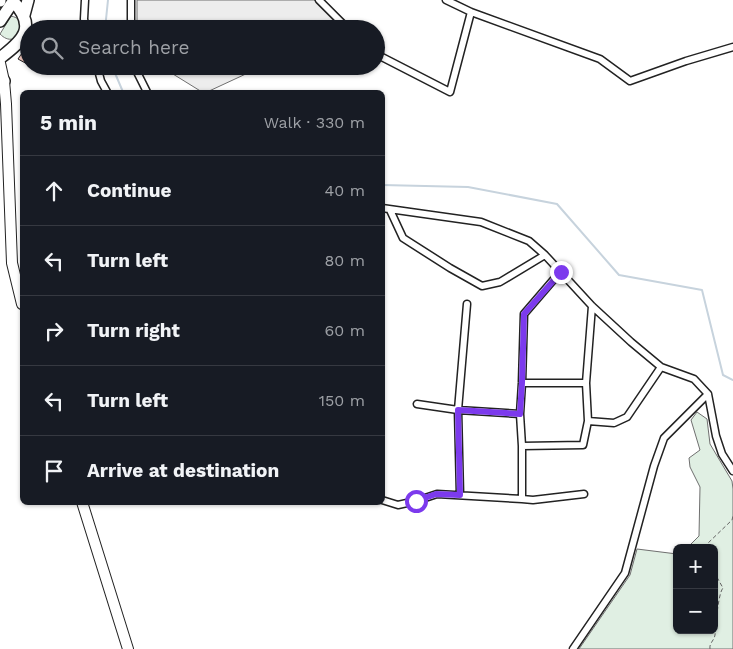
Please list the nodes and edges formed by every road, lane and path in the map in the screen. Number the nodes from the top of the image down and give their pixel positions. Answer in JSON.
{"nodes":[{"id":1,"x":14,"y":0,"type":"edge"},
{"id":2,"x":28,"y":0,"type":"edge"},
{"id":3,"x":85,"y":0,"type":"edge"},
{"id":4,"x":131,"y":0,"type":"edge"},
{"id":5,"x":446,"y":0,"type":"edge"},
{"id":6,"x":322,"y":1,"type":"edge"},
{"id":7,"x":472,"y":12,"type":"junction"},
{"id":8,"x":24,"y":15,"type":"junction"},
{"id":9,"x":25,"y":20,"type":"edge"},
{"id":10,"x":84,"y":20,"type":"edge"},
{"id":11,"x":130,"y":20,"type":"edge"},
{"id":12,"x":340,"y":20,"type":"edge"},
{"id":13,"x":0,"y":21,"type":"edge"},
{"id":14,"x":20,"y":41,"type":"edge"},
{"id":15,"x":733,"y":47,"type":"edge"},
{"id":16,"x":13,"y":48,"type":"junction"},
{"id":17,"x":0,"y":58,"type":"edge"},
{"id":18,"x":385,"y":59,"type":"edge"},
{"id":19,"x":0,"y":63,"type":"edge"},
{"id":20,"x":99,"y":75,"type":"edge"},
{"id":21,"x":138,"y":75,"type":"edge"},
{"id":22,"x":2,"y":80,"type":"edge"},
{"id":23,"x":106,"y":90,"type":"edge"},
{"id":24,"x":146,"y":90,"type":"edge"},
{"id":25,"x":386,"y":209,"type":"edge"},
{"id":26,"x":544,"y":255,"type":"junction"},
{"id":27,"x":561,"y":272,"type":"junction"},
{"id":28,"x":20,"y":296,"type":"edge"},
{"id":29,"x":467,"y":304,"type":"dead end"},
{"id":30,"x":592,"y":306,"type":"junction"},
{"id":31,"x":661,"y":367,"type":"junction"},
{"id":32,"x":522,"y":383,"type":"junction"},
{"id":33,"x":586,"y":383,"type":"junction"},
{"id":34,"x":708,"y":394,"type":"junction"},
{"id":35,"x":417,"y":404,"type":"dead end"},
{"id":36,"x":458,"y":410,"type":"junction"},
{"id":37,"x":520,"y":414,"type":"junction"},
{"id":38,"x":588,"y":421,"type":"junction"},
{"id":39,"x":522,"y":446,"type":"junction"},
{"id":40,"x":733,"y":471,"type":"edge"},
{"id":41,"x":584,"y":494,"type":"dead end"},
{"id":42,"x":460,"y":495,"type":"junction"},
{"id":43,"x":522,"y":498,"type":"junction"},
{"id":44,"x":385,"y":501,"type":"edge"},
{"id":45,"x":83,"y":505,"type":"edge"},
{"id":46,"x":733,"y":516,"type":"edge"},
{"id":47,"x":708,"y":544,"type":"edge"},
{"id":48,"x":718,"y":579,"type":"edge"},
{"id":49,"x":128,"y":649,"type":"edge"},
{"id":50,"x":572,"y":649,"type":"edge"},
{"id":51,"x":710,"y":649,"type":"edge"}],
"edges":[{"from":1,"to":8,"type":"highway"},
{"from":1,"to":13,"type":"highway"},
{"from":2,"to":8,"type":"highway"},
{"from":3,"to":10,"type":"street"},
{"from":4,"to":11,"type":"street"},
{"from":5,"to":7,"type":"street"},
{"from":6,"to":12,"type":"street"},
{"from":7,"to":15,"type":"street"},
{"from":7,"to":18,"type":"street"},
{"from":8,"to":9,"type":"highway"},
{"from":14,"to":16,"type":"highway"},
{"from":16,"to":17,"type":"highway"},
{"from":16,"to":22,"type":"main road"},
{"from":19,"to":22,"type":"main road"},
{"from":20,"to":23,"type":"street"},
{"from":21,"to":24,"type":"street"},
{"from":22,"to":28,"type":"main road"},
{"from":25,"to":26,"type":"street"},
{"from":25,"to":26,"type":"street"},
{"from":26,"to":27,"type":"street"},
{"from":27,"to":30,"type":"street"},
{"from":27,"to":32,"type":"street"},
{"from":29,"to":36,"type":"street"},
{"from":30,"to":31,"type":"street"},
{"from":30,"to":33,"type":"street"},
{"from":31,"to":34,"type":"street"},
{"from":31,"to":38,"type":"street"},
{"from":32,"to":33,"type":"street"},
{"from":32,"to":37,"type":"street"},
{"from":33,"to":38,"type":"street"},
{"from":34,"to":40,"type":"street"},
{"from":34,"to":50,"type":"street"},
{"from":35,"to":36,"type":"street"},
{"from":36,"to":37,"type":"street"},
{"from":36,"to":42,"type":"street"},
{"from":37,"to":39,"type":"street"},
{"from":38,"to":39,"type":"street"},
{"from":39,"to":43,"type":"street"},
{"from":41,"to":43,"type":"street"},
{"from":42,"to":43,"type":"street"},
{"from":42,"to":44,"type":"street"},
{"from":45,"to":49,"type":"main road"},
{"from":46,"to":47,"type":"path"},
{"from":48,"to":51,"type":"path"}]}
